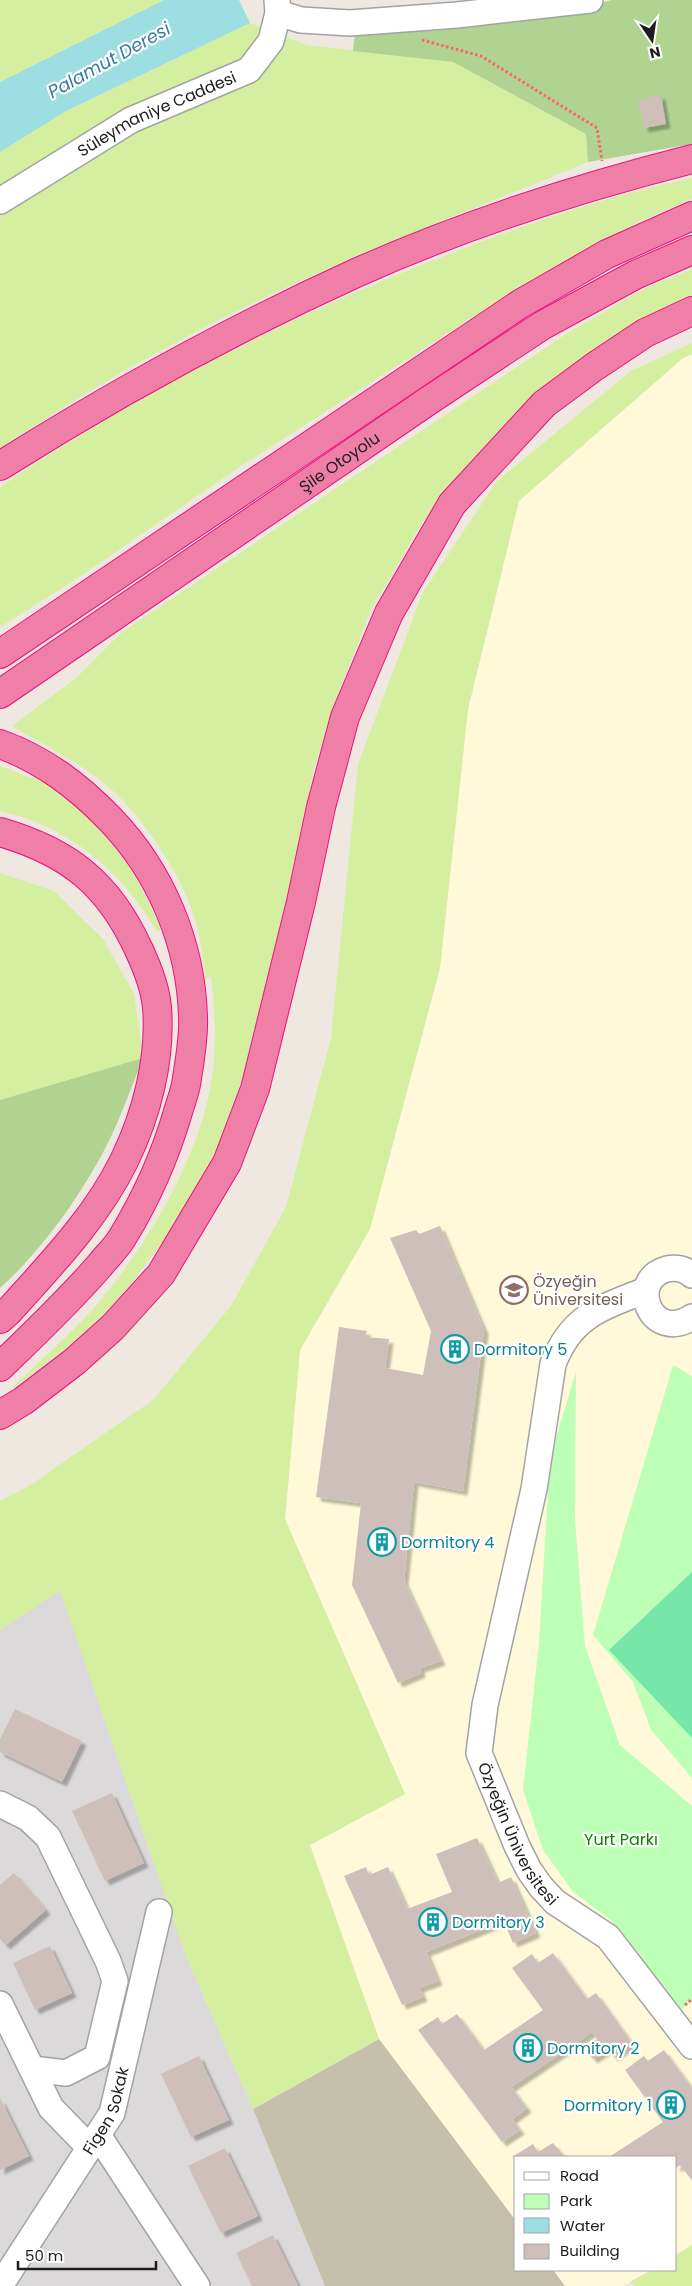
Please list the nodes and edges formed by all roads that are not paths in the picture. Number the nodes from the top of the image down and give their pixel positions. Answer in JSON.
{"nodes":[{"id":1,"x":590,"y":0,"type":"edge"},
{"id":2,"x":278,"y":7,"type":"edge"},
{"id":3,"x":692,"y":159,"type":"edge"},
{"id":4,"x":0,"y":201,"type":"edge"},
{"id":5,"x":692,"y":216,"type":"edge"},
{"id":6,"x":692,"y":250,"type":"edge"},
{"id":7,"x":692,"y":311,"type":"edge"},
{"id":8,"x":0,"y":466,"type":"edge"},
{"id":9,"x":0,"y":654,"type":"edge"},
{"id":10,"x":0,"y":694,"type":"edge"},
{"id":11,"x":0,"y":744,"type":"edge"},
{"id":12,"x":0,"y":832,"type":"edge"},
{"id":13,"x":692,"y":1275,"type":"edge"},
{"id":14,"x":646,"y":1290,"type":"junction"},
{"id":15,"x":692,"y":1317,"type":"edge"},
{"id":16,"x":0,"y":1319,"type":"edge"},
{"id":17,"x":0,"y":1367,"type":"edge"},
{"id":18,"x":0,"y":1415,"type":"edge"},
{"id":19,"x":0,"y":1804,"type":"edge"},
{"id":20,"x":160,"y":1912,"type":"dead end"},
{"id":21,"x":0,"y":2004,"type":"edge"},
{"id":22,"x":692,"y":2046,"type":"edge"},
{"id":23,"x":32,"y":2069,"type":"junction"},
{"id":24,"x":94,"y":2141,"type":"junction"},
{"id":25,"x":0,"y":2286,"type":"edge"},
{"id":26,"x":197,"y":2286,"type":"edge"}],
"edges":[{"from":1,"to":2,"type":"street"},
{"from":2,"to":4,"type":"street","name":"Süleymaniye Caddesi"},
{"from":3,"to":8,"type":"highway"},
{"from":5,"to":9,"type":"highway","name":"Şile Otoyolu"},
{"from":6,"to":10,"type":"highway","name":"Şile Otoyolu"},
{"from":7,"to":18,"type":"highway"},
{"from":11,"to":17,"type":"highway"},
{"from":12,"to":16,"type":"highway"},
{"from":13,"to":14,"type":"street"},
{"from":14,"to":15,"type":"street"},
{"from":14,"to":22,"type":"street","name":"Özyeğin Üniversitesi"},
{"from":19,"to":23,"type":"street"},
{"from":20,"to":24,"type":"street","name":"Figen Sokak"},
{"from":21,"to":23,"type":"street"},
{"from":23,"to":24,"type":"street"},
{"from":24,"to":25,"type":"street","name":"Figen Sokak"},
{"from":24,"to":26,"type":"street"}]}
